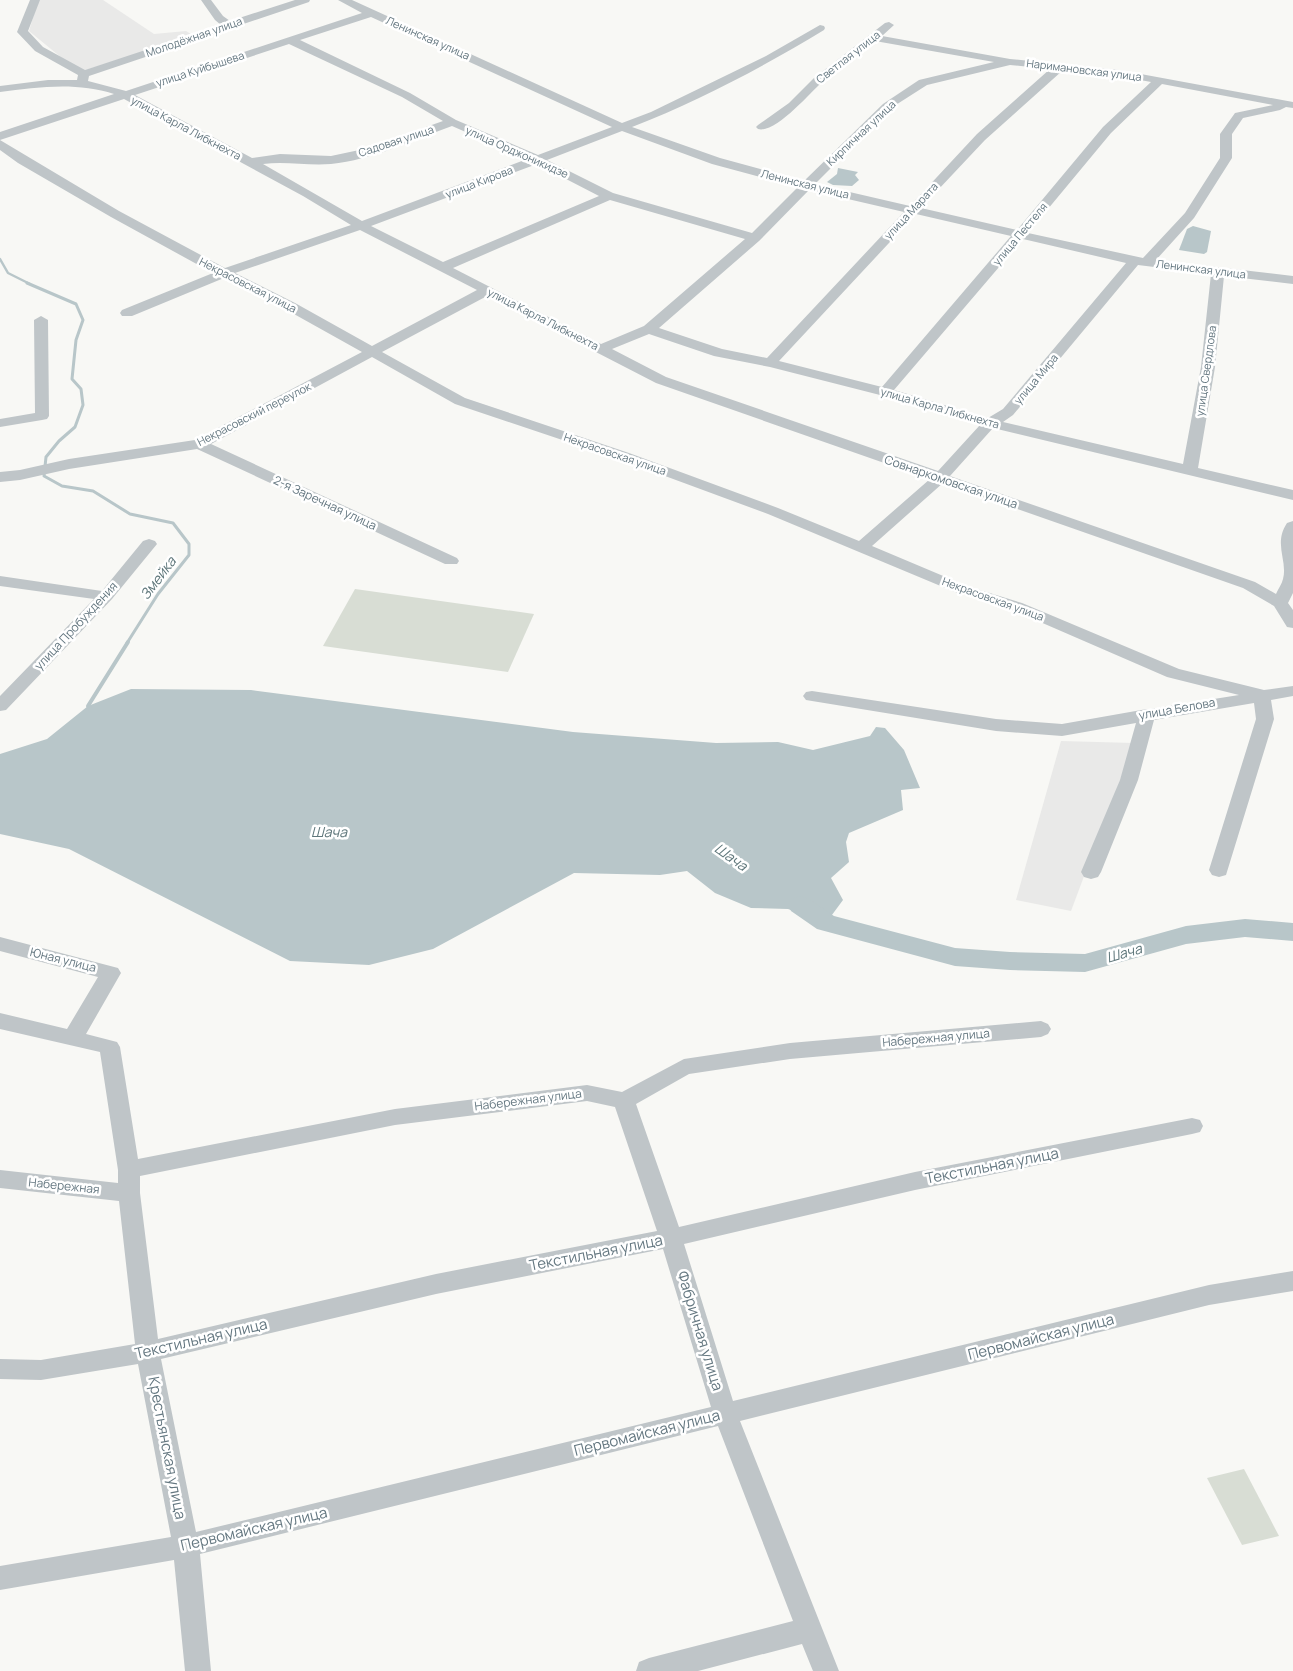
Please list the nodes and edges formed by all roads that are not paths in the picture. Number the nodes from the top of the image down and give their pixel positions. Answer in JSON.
{"nodes":[{"id":1,"x":35,"y":0,"type":"edge"},
{"id":2,"x":206,"y":0,"type":"edge"},
{"id":3,"x":305,"y":0,"type":"edge"},
{"id":4,"x":343,"y":0,"type":"edge"},
{"id":5,"x":372,"y":13,"type":"junction"},
{"id":6,"x":228,"y":25,"type":"junction"},
{"id":7,"x":889,"y":25,"type":"dead end"},
{"id":8,"x":820,"y":28,"type":"dead end"},
{"id":9,"x":874,"y":38,"type":"junction"},
{"id":10,"x":290,"y":40,"type":"junction"},
{"id":11,"x":1010,"y":62,"type":"junction"},
{"id":12,"x":1059,"y":67,"type":"junction"},
{"id":13,"x":83,"y":78,"type":"junction"},
{"id":14,"x":1160,"y":80,"type":"junction"},
{"id":15,"x":0,"y":89,"type":"edge"},
{"id":16,"x":124,"y":94,"type":"junction"},
{"id":17,"x":1292,"y":105,"type":"edge"},
{"id":18,"x":452,"y":122,"type":"junction"},
{"id":19,"x":622,"y":126,"type":"junction"},
{"id":20,"x":762,"y":127,"type":"dead end"},
{"id":21,"x":0,"y":136,"type":"edge"},
{"id":22,"x":0,"y":144,"type":"edge"},
{"id":23,"x":539,"y":160,"type":"junction"},
{"id":24,"x":251,"y":162,"type":"junction"},
{"id":25,"x":808,"y":186,"type":"junction"},
{"id":26,"x":609,"y":196,"type":"junction"},
{"id":27,"x":911,"y":210,"type":"junction"},
{"id":28,"x":362,"y":226,"type":"junction"},
{"id":29,"x":1020,"y":234,"type":"junction"},
{"id":30,"x":754,"y":238,"type":"junction"},
{"id":31,"x":1141,"y":262,"type":"junction"},
{"id":32,"x":443,"y":267,"type":"junction"},
{"id":33,"x":1218,"y":272,"type":"junction"},
{"id":34,"x":224,"y":273,"type":"junction"},
{"id":35,"x":1293,"y":280,"type":"edge"},
{"id":36,"x":486,"y":291,"type":"junction"},
{"id":37,"x":127,"y":312,"type":"dead end"},
{"id":38,"x":40,"y":320,"type":"dead end"},
{"id":39,"x":648,"y":329,"type":"junction"},
{"id":40,"x":600,"y":349,"type":"junction"},
{"id":41,"x":372,"y":352,"type":"junction"},
{"id":42,"x":770,"y":363,"type":"junction"},
{"id":43,"x":885,"y":392,"type":"junction"},
{"id":44,"x":0,"y":423,"type":"edge"},
{"id":45,"x":990,"y":423,"type":"junction"},
{"id":46,"x":199,"y":444,"type":"junction"},
{"id":47,"x":69,"y":464,"type":"joint"},
{"id":48,"x":1190,"y":469,"type":"junction"},
{"id":49,"x":0,"y":477,"type":"edge"},
{"id":50,"x":940,"y":478,"type":"junction"},
{"id":51,"x":1293,"y":495,"type":"edge"},
{"id":52,"x":1293,"y":526,"type":"edge"},
{"id":53,"x":149,"y":544,"type":"dead end"},
{"id":54,"x":862,"y":547,"type":"junction"},
{"id":55,"x":451,"y":561,"type":"dead end"},
{"id":56,"x":1292,"y":578,"type":"edge"},
{"id":57,"x":0,"y":581,"type":"edge"},
{"id":58,"x":106,"y":596,"type":"junction"},
{"id":59,"x":1280,"y":603,"type":"junction"},
{"id":60,"x":1293,"y":623,"type":"edge"},
{"id":61,"x":1293,"y":691,"type":"edge"},
{"id":62,"x":1261,"y":695,"type":"junction"},
{"id":63,"x":812,"y":696,"type":"dead end"},
{"id":64,"x":0,"y":706,"type":"edge"},
{"id":65,"x":1147,"y":714,"type":"junction"},
{"id":66,"x":1219,"y":870,"type":"dead end"},
{"id":67,"x":1091,"y":872,"type":"dead end"},
{"id":68,"x":0,"y":944,"type":"edge"},
{"id":69,"x":0,"y":1021,"type":"edge"},
{"id":70,"x":1041,"y":1029,"type":"dead end"},
{"id":71,"x":73,"y":1037,"type":"junction"},
{"id":72,"x":624,"y":1101,"type":"junction"},
{"id":73,"x":1192,"y":1126,"type":"dead end"},
{"id":74,"x":128,"y":1170,"type":"junction"},
{"id":75,"x":0,"y":1179,"type":"edge"},
{"id":76,"x":129,"y":1193,"type":"junction"},
{"id":77,"x":671,"y":1238,"type":"junction"},
{"id":78,"x":1293,"y":1282,"type":"edge"},
{"id":79,"x":148,"y":1352,"type":"junction"},
{"id":80,"x":0,"y":1369,"type":"edge"},
{"id":81,"x":725,"y":1414,"type":"junction"},
{"id":82,"x":186,"y":1546,"type":"junction"},
{"id":83,"x":0,"y":1578,"type":"edge"},
{"id":84,"x":810,"y":1629,"type":"junction"},
{"id":85,"x":198,"y":1671,"type":"edge"},
{"id":86,"x":649,"y":1671,"type":"edge"},
{"id":87,"x":826,"y":1671,"type":"edge"}],
"edges":[{"from":1,"to":13,"type":"street","name":"улица Карла Либкнехта"},
{"from":2,"to":6,"type":"street"},
{"from":3,"to":6,"type":"street","name":"Молодёжная улица"},
{"from":4,"to":5,"type":"street","name":"Ленинская улица"},
{"from":5,"to":10,"type":"street","name":"улица Куйбышева"},
{"from":5,"to":19,"type":"street","name":"Ленинская улица"},
{"from":6,"to":13,"type":"street","name":"Молодёжная улица"},
{"from":7,"to":9,"type":"street","name":"Светлая улица"},
{"from":8,"to":19,"type":"street","name":"улица Кирова"},
{"from":9,"to":11,"type":"street","name":"Наримановская улица"},
{"from":9,"to":20,"type":"street","name":"Светлая улица"},
{"from":10,"to":16,"type":"street","name":"улица Куйбышева"},
{"from":10,"to":18,"type":"street","name":"улица Орджоникидзе"},
{"from":11,"to":12,"type":"street","name":"Наримановская улица"},
{"from":11,"to":25,"type":"street","name":"Кирпичная улица"},
{"from":12,"to":14,"type":"street","name":"Наримановская улица"},
{"from":12,"to":27,"type":"street","name":"улица Марата"},
{"from":13,"to":15,"type":"street"},
{"from":13,"to":16,"type":"street","name":"улица Карла Либкнехта"},
{"from":14,"to":17,"type":"street","name":"Наримановская улица"},
{"from":14,"to":29,"type":"street","name":"улица Пестеля"},
{"from":16,"to":21,"type":"street","name":"улица Куйбышева"},
{"from":16,"to":24,"type":"street","name":"улица Карла Либкнехта"},
{"from":17,"to":31,"type":"street","name":"улица Мира"},
{"from":18,"to":23,"type":"street","name":"улица Орджоникидзе"},
{"from":18,"to":24,"type":"street","name":"Садовая улица"},
{"from":19,"to":23,"type":"street","name":"улица Кирова"},
{"from":19,"to":25,"type":"street","name":"Ленинская улица"},
{"from":22,"to":34,"type":"street","name":"Некрасовская улица"},
{"from":23,"to":26,"type":"street","name":"улица Орджоникидзе"},
{"from":23,"to":28,"type":"street","name":"улица Кирова"},
{"from":24,"to":28,"type":"street","name":"улица Карла Либкнехта"},
{"from":25,"to":27,"type":"street","name":"Ленинская улица"},
{"from":25,"to":30,"type":"street","name":"Кирпичная улица"},
{"from":26,"to":30,"type":"street","name":"улица Орджоникидзе"},
{"from":26,"to":32,"type":"street"},
{"from":27,"to":29,"type":"street","name":"Ленинская улица"},
{"from":27,"to":42,"type":"street","name":"улица Марата"},
{"from":28,"to":32,"type":"street","name":"улица Карла Либкнехта"},
{"from":28,"to":34,"type":"street","name":"улица Кирова"},
{"from":29,"to":31,"type":"street","name":"Ленинская улица"},
{"from":29,"to":43,"type":"street","name":"улица Пестеля"},
{"from":30,"to":39,"type":"street","name":"Кирпичная улица"},
{"from":31,"to":33,"type":"street","name":"Ленинская улица"},
{"from":31,"to":45,"type":"street","name":"улица Мира"},
{"from":32,"to":36,"type":"street","name":"улица Карла Либкнехта"},
{"from":33,"to":35,"type":"street","name":"Ленинская улица"},
{"from":33,"to":48,"type":"street","name":"улица Свердлова"},
{"from":34,"to":37,"type":"street","name":"улица Кирова"},
{"from":34,"to":41,"type":"street","name":"Некрасовская улица"},
{"from":36,"to":40,"type":"street","name":"улица Карла Либкнехта"},
{"from":36,"to":41,"type":"street","name":"Некрасовский переулок"},
{"from":38,"to":44,"type":"street"},
{"from":39,"to":40,"type":"street","name":"улица Карла Либкнехта"},
{"from":39,"to":42,"type":"street","name":"улица Карла Либкнехта"},
{"from":40,"to":50,"type":"street","name":"Совнаркомовская улица"},
{"from":41,"to":46,"type":"street","name":"Некрасовский переулок"},
{"from":41,"to":54,"type":"street","name":"Некрасовская улица"},
{"from":42,"to":43,"type":"street","name":"улица Карла Либкнехта"},
{"from":43,"to":45,"type":"street","name":"улица Карла Либкнехта"},
{"from":45,"to":48,"type":"street","name":"улица Карла Либкнехта"},
{"from":45,"to":50,"type":"street","name":"улица Мира"},
{"from":46,"to":47,"type":"street","name":"Некрасовский переулок"},
{"from":46,"to":55,"type":"street","name":"2-я Заречная улица"},
{"from":47,"to":49,"type":"street","name":"Некрасовский переулок"},
{"from":48,"to":51,"type":"street","name":"улица Карла Либкнехта"},
{"from":50,"to":54,"type":"street","name":"улица Мира"},
{"from":50,"to":59,"type":"street","name":"Совнаркомовская улица"},
{"from":52,"to":56,"type":"street"},
{"from":53,"to":58,"type":"street","name":"улица Пробуждения"},
{"from":54,"to":62,"type":"street","name":"Некрасовская улица"},
{"from":56,"to":59,"type":"street"},
{"from":57,"to":58,"type":"street"},
{"from":58,"to":64,"type":"street","name":"улица Пробуждения"},
{"from":59,"to":60,"type":"street","name":"Совнаркомовская улица"},
{"from":61,"to":62,"type":"street","name":"улица Белова"},
{"from":62,"to":65,"type":"street","name":"улица Белова"},
{"from":62,"to":66,"type":"street"},
{"from":63,"to":65,"type":"street","name":"улица Белова"},
{"from":65,"to":67,"type":"street"},
{"from":68,"to":71,"type":"street","name":"Юная улица"},
{"from":69,"to":71,"type":"street"},
{"from":70,"to":72,"type":"street","name":"Набережная улица"},
{"from":71,"to":74,"type":"street","name":"Крестьянская улица"},
{"from":72,"to":74,"type":"street","name":"Набережная улица"},
{"from":72,"to":77,"type":"street","name":"Фабричная улица"},
{"from":73,"to":77,"type":"street","name":"Текстильная улица"},
{"from":74,"to":76,"type":"street","name":"Крестьянская улица"},
{"from":75,"to":76,"type":"street","name":"Набережная"},
{"from":76,"to":79,"type":"street","name":"Крестьянская улица"},
{"from":77,"to":79,"type":"street","name":"Текстильная улица"},
{"from":77,"to":81,"type":"street","name":"Фабричная улица"},
{"from":78,"to":81,"type":"street","name":"Первомайская улица"},
{"from":79,"to":80,"type":"street","name":"Текстильная улица"},
{"from":79,"to":82,"type":"street","name":"Крестьянская улица"},
{"from":81,"to":82,"type":"street","name":"Первомайская улица"},
{"from":81,"to":84,"type":"street","name":"Фабричная улица"},
{"from":82,"to":83,"type":"street","name":"Первомайская улица"},
{"from":82,"to":85,"type":"street","name":"Крестьянская улица"},
{"from":84,"to":86,"type":"street"},
{"from":84,"to":87,"type":"street","name":"Фабричная улица"}]}
